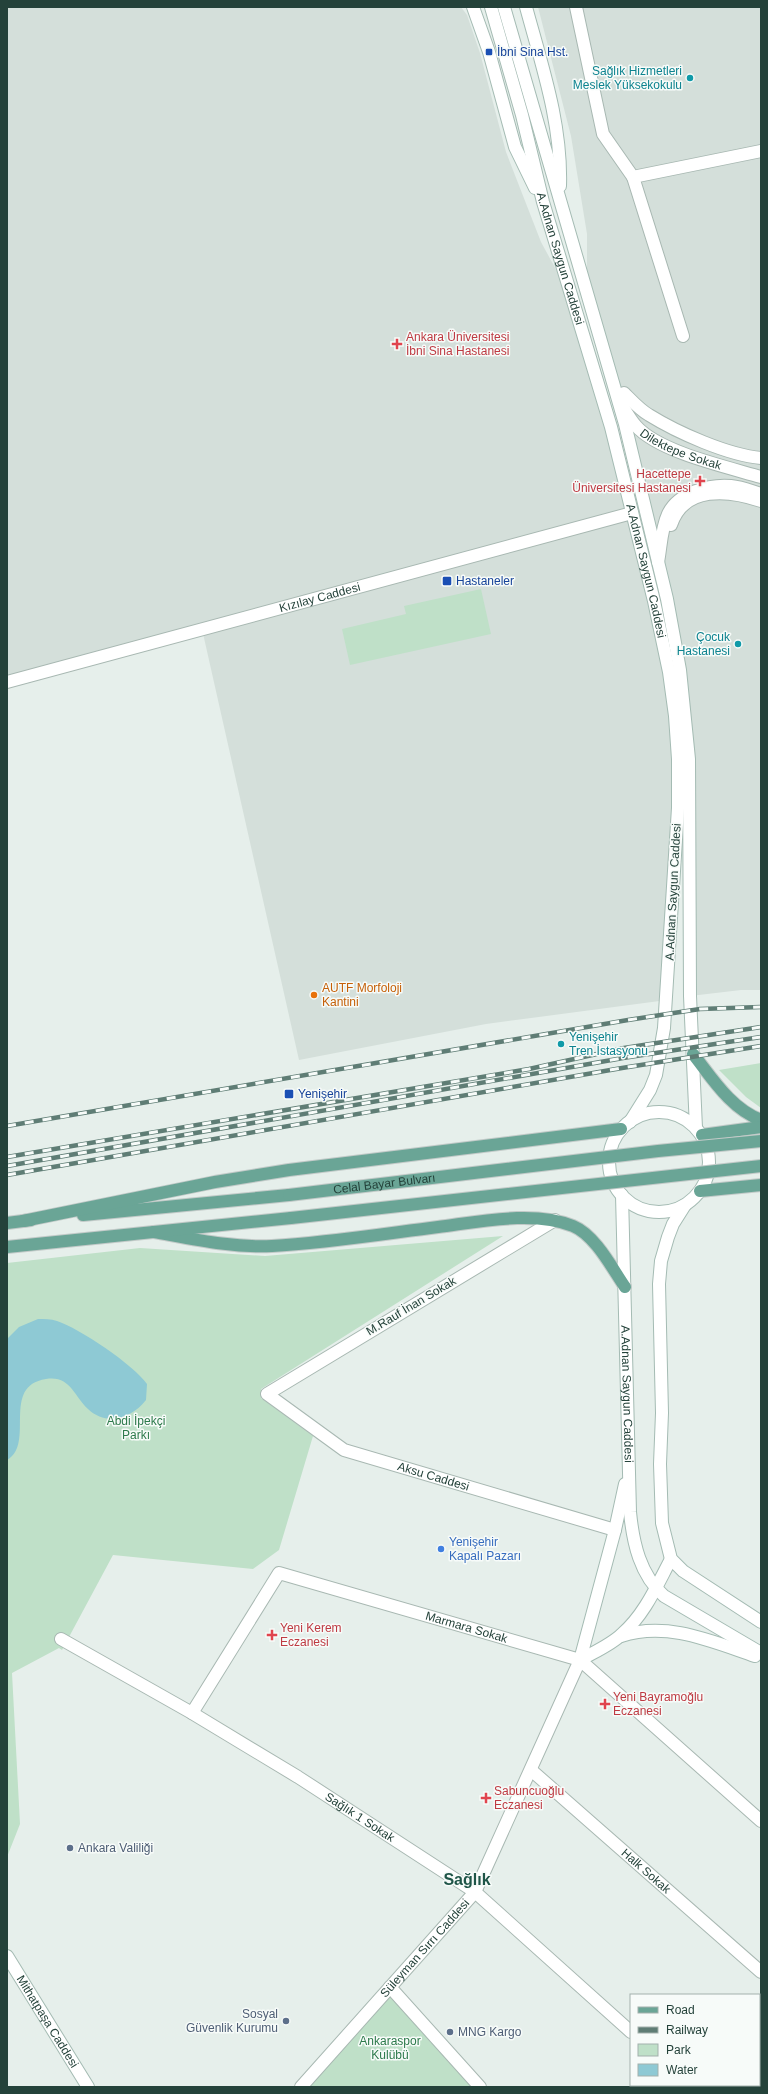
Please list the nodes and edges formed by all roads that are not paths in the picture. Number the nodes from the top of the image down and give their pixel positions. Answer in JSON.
{"nodes":[{"id":1,"x":473,"y":7,"type":"edge"},
{"id":2,"x":491,"y":7,"type":"edge"},
{"id":3,"x":504,"y":7,"type":"edge"},
{"id":4,"x":526,"y":7,"type":"edge"},
{"id":5,"x":576,"y":7,"type":"edge"},
{"id":6,"x":761,"y":151,"type":"edge"},
{"id":7,"x":633,"y":177,"type":"junction"},
{"id":8,"x":560,"y":197,"type":"junction"},
{"id":9,"x":543,"y":202,"type":"junction"},
{"id":10,"x":683,"y":336,"type":"dead end"},
{"id":11,"x":620,"y":395,"type":"junction"},
{"id":12,"x":761,"y":458,"type":"edge"},
{"id":13,"x":761,"y":477,"type":"edge"},
{"id":14,"x":761,"y":494,"type":"edge"},
{"id":15,"x":761,"y":501,"type":"edge"},
{"id":16,"x":632,"y":513,"type":"junction"},
{"id":17,"x":671,"y":525,"type":"dead end"},
{"id":18,"x":658,"y":564,"type":"junction"},
{"id":19,"x":7,"y":682,"type":"edge"},
{"id":20,"x":693,"y":1054,"type":"junction"},
{"id":21,"x":761,"y":1120,"type":"edge"},
{"id":22,"x":625,"y":1125,"type":"junction"},
{"id":23,"x":761,"y":1127,"type":"edge"},
{"id":24,"x":699,"y":1131,"type":"junction"},
{"id":25,"x":761,"y":1141,"type":"edge"},
{"id":26,"x":761,"y":1166,"type":"edge"},
{"id":27,"x":761,"y":1185,"type":"edge"},
{"id":28,"x":700,"y":1191,"type":"junction"},
{"id":29,"x":622,"y":1195,"type":"junction"},
{"id":30,"x":685,"y":1205,"type":"junction"},
{"id":31,"x":555,"y":1220,"type":"junction"},
{"id":32,"x":23,"y":1221,"type":"junction"},
{"id":33,"x":7,"y":1223,"type":"edge"},
{"id":34,"x":154,"y":1232,"type":"junction"},
{"id":35,"x":7,"y":1247,"type":"edge"},
{"id":36,"x":625,"y":1287,"type":"junction"},
{"id":37,"x":267,"y":1394,"type":"joint"},
{"id":38,"x":629,"y":1463,"type":"junction"},
{"id":39,"x":615,"y":1530,"type":"junction"},
{"id":40,"x":671,"y":1559,"type":"junction"},
{"id":41,"x":655,"y":1588,"type":"junction"},
{"id":42,"x":761,"y":1622,"type":"edge"},
{"id":43,"x":621,"y":1636,"type":"junction"},
{"id":44,"x":61,"y":1639,"type":"dead end"},
{"id":45,"x":761,"y":1653,"type":"edge"},
{"id":46,"x":761,"y":1658,"type":"edge"},
{"id":47,"x":580,"y":1660,"type":"junction"},
{"id":48,"x":192,"y":1713,"type":"junction"},
{"id":49,"x":531,"y":1770,"type":"junction"},
{"id":50,"x":761,"y":1821,"type":"edge"},
{"id":51,"x":475,"y":1892,"type":"junction"},
{"id":52,"x":7,"y":1956,"type":"edge"},
{"id":53,"x":761,"y":1972,"type":"edge"},
{"id":54,"x":390,"y":1987,"type":"junction"},
{"id":55,"x":630,"y":2031,"type":"edge"},
{"id":56,"x":88,"y":2087,"type":"edge"},
{"id":57,"x":302,"y":2087,"type":"edge"},
{"id":58,"x":480,"y":2087,"type":"edge"}],
"edges":[{"from":1,"to":9,"type":"street"},
{"from":2,"to":9,"type":"street","name":"A.Adnan Saygun Caddesi"},
{"from":3,"to":8,"type":"street","name":"A.Adnan Saygun Caddesi"},
{"from":4,"to":8,"type":"street"},
{"from":5,"to":7,"type":"street"},
{"from":6,"to":7,"type":"street"},
{"from":7,"to":10,"type":"street"},
{"from":8,"to":11,"type":"street","name":"A.Adnan Saygun Caddesi"},
{"from":9,"to":16,"type":"street","name":"A.Adnan Saygun Caddesi"},
{"from":11,"to":12,"type":"street"},
{"from":11,"to":13,"type":"street","name":"Dilektepe Sokak"},
{"from":11,"to":18,"type":"street","name":"A.Adnan Saygun Caddesi"},
{"from":14,"to":18,"type":"street","name":"Dilektepe Sokak"},
{"from":15,"to":17,"type":"street"},
{"from":16,"to":19,"type":"street","name":"Kızılay Caddesi"},
{"from":16,"to":22,"type":"street","name":"A.Adnan Saygun Caddesi"},
{"from":18,"to":20,"type":"street","name":"A.Adnan Saygun Caddesi"},
{"from":20,"to":21,"type":"main road"},
{"from":20,"to":24,"type":"street","name":"A.Adnan Saygun Caddesi"},
{"from":22,"to":24,"type":"street"},
{"from":22,"to":29,"type":"street","name":"A.Adnan Saygun Caddesi"},
{"from":22,"to":32,"type":"main road"},
{"from":23,"to":24,"type":"main road"},
{"from":24,"to":28,"type":"street","name":"A.Adnan Saygun Caddesi"},
{"from":25,"to":32,"type":"main road","name":"Celal Bayar Bulvarı","bridge":true},
{"from":26,"to":34,"type":"main road","name":"Celal Bayar Bulvarı","bridge":true},
{"from":27,"to":28,"type":"main road"},
{"from":28,"to":30,"type":"street","name":"A.Adnan Saygun Caddesi"},
{"from":29,"to":30,"type":"street","name":"A.Adnan Saygun Caddesi"},
{"from":29,"to":36,"type":"street","name":"A.Adnan Saygun Caddesi"},
{"from":30,"to":40,"type":"street","name":"A.Adnan Saygun Caddesi"},
{"from":31,"to":34,"type":"main road"},
{"from":31,"to":36,"type":"main road"},
{"from":31,"to":37,"type":"street","name":"M.Rauf İnan Sokak"},
{"from":32,"to":33,"type":"main road","name":"Celal Bayar Bulvarı"},
{"from":34,"to":35,"type":"main road","name":"Celal Bayar Bulvarı"},
{"from":36,"to":38,"type":"street","name":"A.Adnan Saygun Caddesi"},
{"from":37,"to":39,"type":"street","name":"Aksu Caddesi"},
{"from":38,"to":39,"type":"street","name":"Süleyman Sırrı Caddesi"},
{"from":38,"to":41,"type":"street","name":"A.Adnan Saygun Caddesi"},
{"from":39,"to":47,"type":"street","name":"Süleyman Sırrı Caddesi"},
{"from":40,"to":41,"type":"street"},
{"from":40,"to":42,"type":"street"},
{"from":41,"to":43,"type":"street"},
{"from":41,"to":45,"type":"street"},
{"from":43,"to":46,"type":"street"},
{"from":43,"to":47,"type":"street"},
{"from":44,"to":48,"type":"street","name":"Sağlık 1 Sokak"},
{"from":47,"to":48,"type":"street","name":"Marmara Sokak"},
{"from":47,"to":49,"type":"street","name":"Süleyman Sırrı Caddesi"},
{"from":47,"to":50,"type":"street","name":"Marmara Sokak"},
{"from":48,"to":51,"type":"street","name":"Sağlık 1 Sokak"},
{"from":49,"to":51,"type":"street","name":"Süleyman Sırrı Caddesi"},
{"from":49,"to":53,"type":"street","name":"Halk Sokak"},
{"from":51,"to":54,"type":"street","name":"Süleyman Sırrı Caddesi"},
{"from":51,"to":55,"type":"street","name":"Sağlık 1 Sokak"},
{"from":52,"to":56,"type":"street","name":"Mithatpaşa Caddesi"},
{"from":54,"to":57,"type":"street","name":"Süleyman Sırrı Caddesi"},
{"from":54,"to":58,"type":"street"}]}
